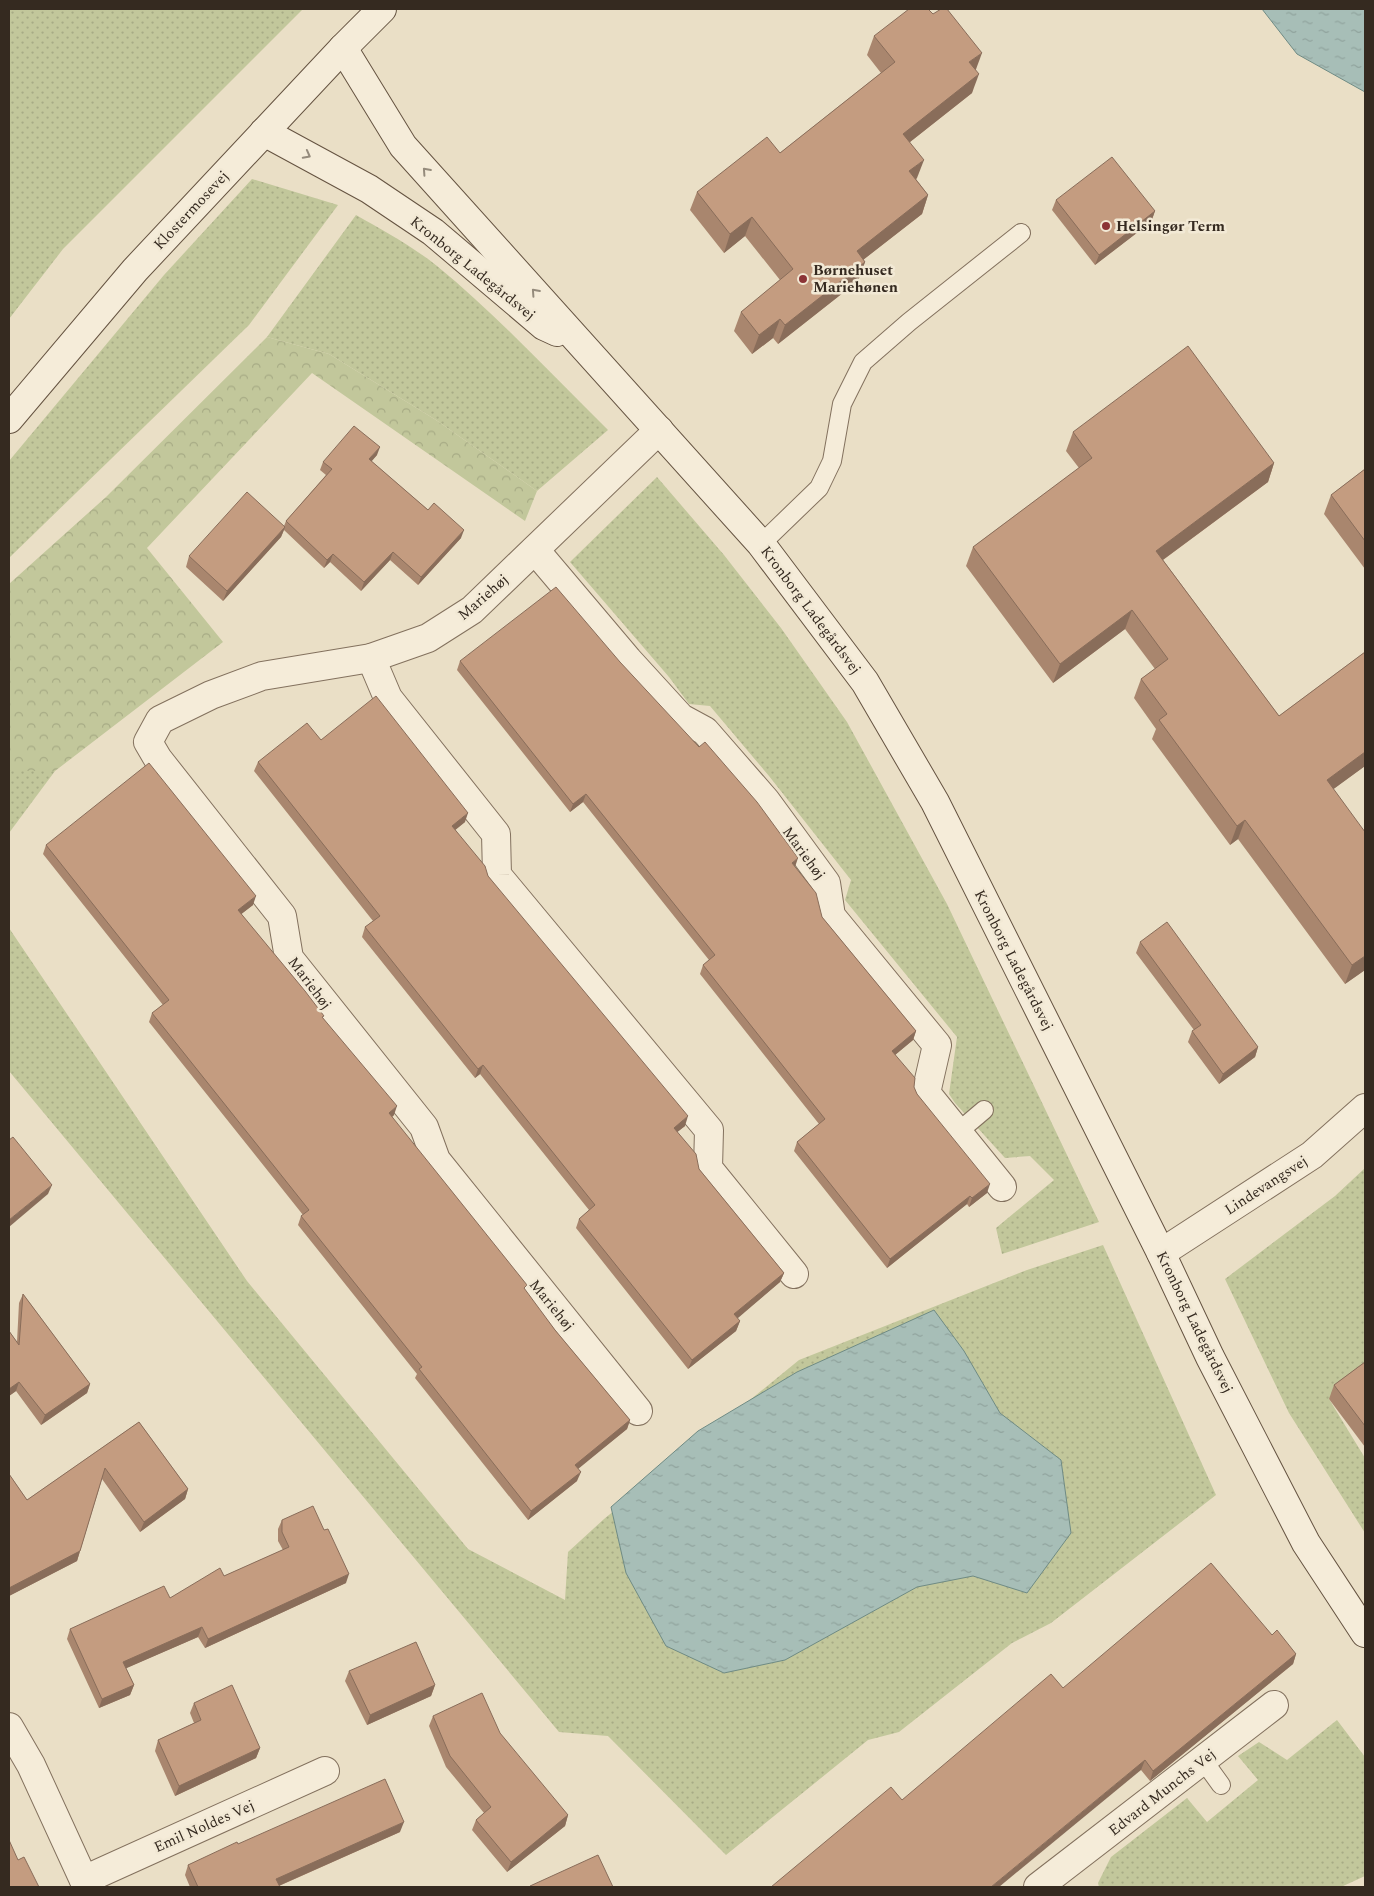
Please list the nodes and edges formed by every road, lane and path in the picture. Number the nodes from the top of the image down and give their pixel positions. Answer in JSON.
{"nodes":[{"id":1,"x":382,"y":9,"type":"edge"},
{"id":2,"x":342,"y":48,"type":"junction"},
{"id":3,"x":264,"y":132,"type":"junction"},
{"id":4,"x":1021,"y":233,"type":"dead end"},
{"id":5,"x":579,"y":341,"type":"junction"},
{"id":6,"x":9,"y":419,"type":"edge"},
{"id":7,"x":658,"y":430,"type":"junction"},
{"id":8,"x":761,"y":544,"type":"junction"},
{"id":9,"x":535,"y":550,"type":"junction"},
{"id":10,"x":371,"y":658,"type":"junction"},
{"id":11,"x":1365,"y":1108,"type":"edge"},
{"id":12,"x":984,"y":1110,"type":"dead end"},
{"id":13,"x":958,"y":1132,"type":"junction"},
{"id":14,"x":1002,"y":1187,"type":"dead end"},
{"id":15,"x":1161,"y":1253,"type":"junction"},
{"id":16,"x":794,"y":1274,"type":"dead end"},
{"id":17,"x":638,"y":1412,"type":"dead end"},
{"id":18,"x":1365,"y":1633,"type":"edge"},
{"id":19,"x":1274,"y":1705,"type":"dead end"},
{"id":20,"x":9,"y":1727,"type":"edge"},
{"id":21,"x":1203,"y":1760,"type":"junction"},
{"id":22,"x":325,"y":1771,"type":"dead end"},
{"id":23,"x":1221,"y":1785,"type":"dead end"},
{"id":24,"x":85,"y":1884,"type":"edge"},
{"id":25,"x":1047,"y":1884,"type":"edge"}],
"edges":[{"from":1,"to":2,"type":"street","name":"Klostermosevej"},
{"from":2,"to":3,"type":"street","name":"Klostermosevej"},
{"from":5,"to":2,"type":"street","name":"Kronborg Ladegårdsvej","one_way":true},
{"from":3,"to":5,"type":"street","name":"Kronborg Ladegårdsvej","one_way":true},
{"from":3,"to":6,"type":"street","name":"Klostermosevej"},
{"from":4,"to":8,"type":"lane"},
{"from":5,"to":7,"type":"street","name":"Kronborg Ladegårdsvej"},
{"from":7,"to":8,"type":"street","name":"Kronborg Ladegårdsvej"},
{"from":7,"to":9,"type":"street","name":"Mariehøj"},
{"from":8,"to":15,"type":"street","name":"Kronborg Ladegårdsvej"},
{"from":9,"to":10,"type":"street","name":"Mariehøj"},
{"from":9,"to":13,"type":"street","name":"Mariehøj"},
{"from":10,"to":16,"type":"street"},
{"from":10,"to":17,"type":"street","name":"Mariehøj"},
{"from":11,"to":15,"type":"street","name":"Lindevangsvej"},
{"from":12,"to":13,"type":"lane"},
{"from":13,"to":14,"type":"street","name":"Mariehøj"},
{"from":15,"to":18,"type":"street","name":"Kronborg Ladegårdsvej"},
{"from":19,"to":21,"type":"street","name":"Edvard Munchs Vej"},
{"from":20,"to":24,"type":"street","name":"Emil Noldes Vej"},
{"from":21,"to":23,"type":"lane"},
{"from":21,"to":25,"type":"street","name":"Edvard Munchs Vej"},
{"from":22,"to":24,"type":"street","name":"Emil Noldes Vej"}]}
